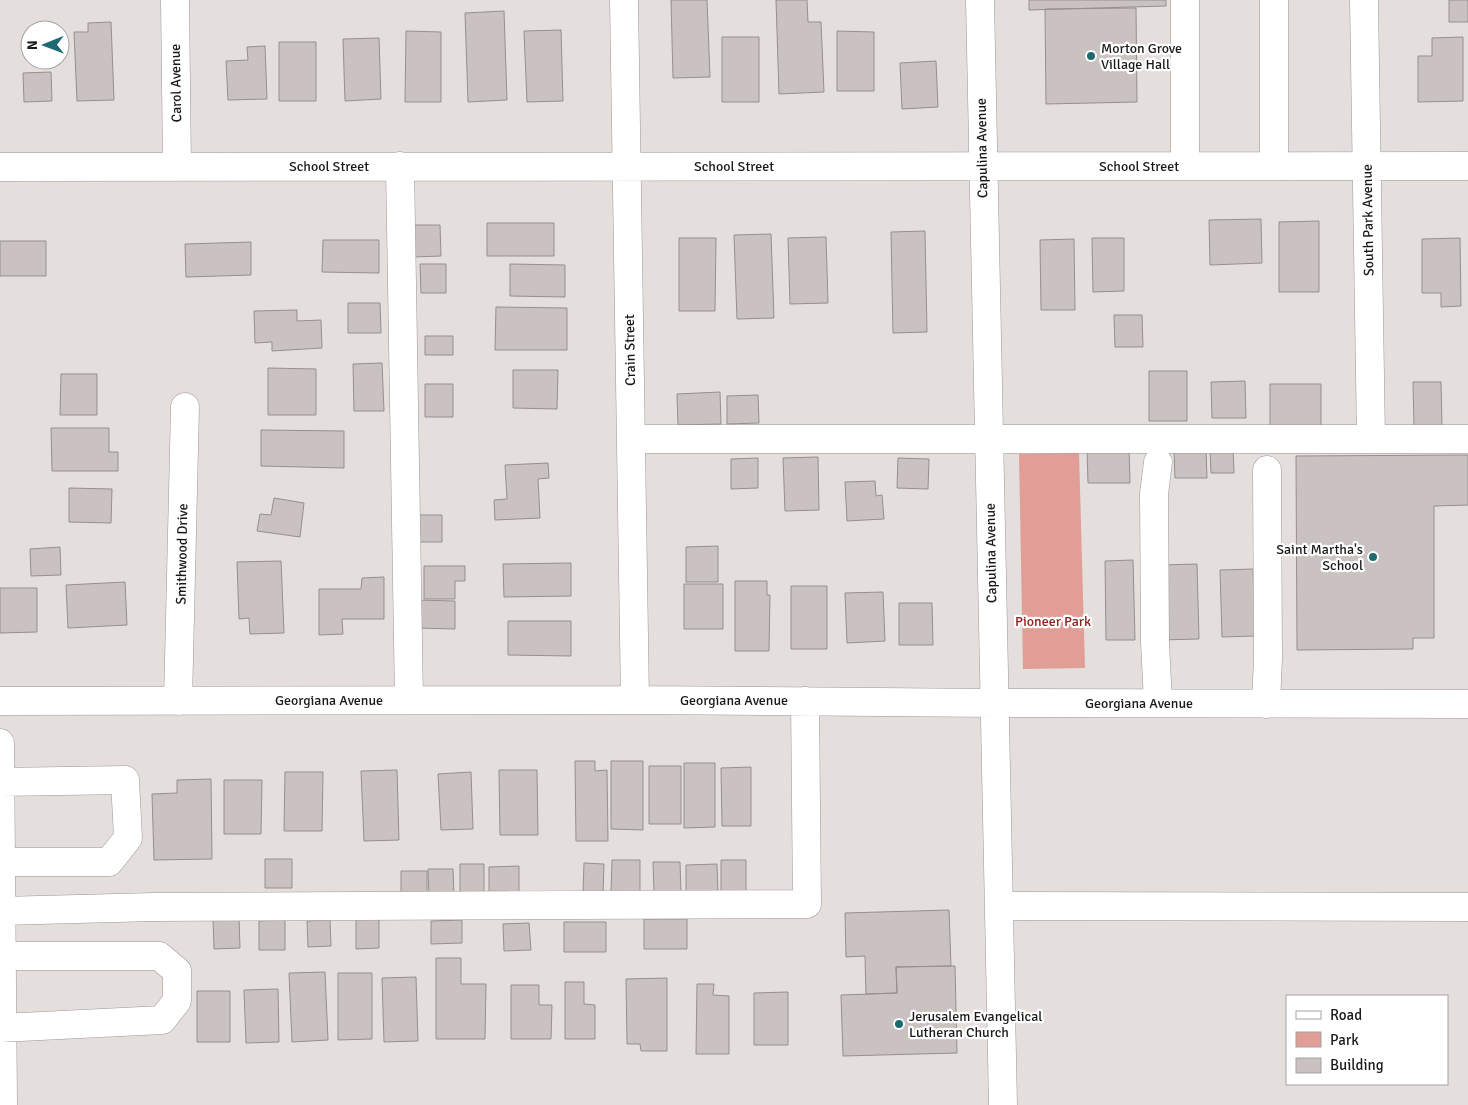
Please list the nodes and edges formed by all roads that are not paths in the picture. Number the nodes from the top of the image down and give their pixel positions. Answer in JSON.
{"nodes":[{"id":1,"x":175,"y":0,"type":"edge"},
{"id":2,"x":624,"y":0,"type":"edge"},
{"id":3,"x":980,"y":0,"type":"edge"},
{"id":4,"x":1185,"y":0,"type":"edge"},
{"id":5,"x":1274,"y":0,"type":"edge"},
{"id":6,"x":1364,"y":0,"type":"edge"},
{"id":7,"x":177,"y":166,"type":"junction"},
{"id":8,"x":400,"y":166,"type":"junction"},
{"id":9,"x":627,"y":166,"type":"junction"},
{"id":10,"x":982,"y":166,"type":"junction"},
{"id":11,"x":1185,"y":166,"type":"junction"},
{"id":12,"x":1274,"y":166,"type":"junction"},
{"id":13,"x":1367,"y":166,"type":"junction"},
{"id":14,"x":1468,"y":166,"type":"edge"},
{"id":15,"x":0,"y":167,"type":"edge"},
{"id":16,"x":185,"y":407,"type":"dead end"},
{"id":17,"x":988,"y":438,"type":"junction"},
{"id":18,"x":631,"y":439,"type":"junction"},
{"id":19,"x":1371,"y":439,"type":"junction"},
{"id":20,"x":1468,"y":439,"type":"edge"},
{"id":21,"x":1158,"y":462,"type":"dead end"},
{"id":22,"x":1267,"y":470,"type":"dead end"},
{"id":23,"x":409,"y":700,"type":"junction"},
{"id":24,"x":635,"y":700,"type":"junction"},
{"id":25,"x":0,"y":701,"type":"edge"},
{"id":26,"x":178,"y":701,"type":"junction"},
{"id":27,"x":805,"y":701,"type":"junction"},
{"id":28,"x":994,"y":703,"type":"junction"},
{"id":29,"x":1158,"y":703,"type":"junction"},
{"id":30,"x":1266,"y":704,"type":"junction"},
{"id":31,"x":1468,"y":704,"type":"edge"},
{"id":32,"x":0,"y":743,"type":"edge"},
{"id":33,"x":0,"y":782,"type":"edge"},
{"id":34,"x":1,"y":862,"type":"edge"},
{"id":35,"x":998,"y":906,"type":"junction"},
{"id":36,"x":1468,"y":907,"type":"edge"},
{"id":37,"x":1,"y":912,"type":"edge"},
{"id":38,"x":1,"y":956,"type":"edge"},
{"id":39,"x":1,"y":1028,"type":"edge"},
{"id":40,"x":3,"y":1105,"type":"edge"},
{"id":41,"x":1003,"y":1105,"type":"edge"}],
"edges":[{"from":1,"to":7,"type":"street","name":"Carol Avenue"},
{"from":2,"to":9,"type":"street","name":"Crain Street"},
{"from":3,"to":10,"type":"street","name":"Capulina Avenue"},
{"from":4,"to":11,"type":"street"},
{"from":5,"to":12,"type":"street"},
{"from":6,"to":13,"type":"street","name":"South Park Avenue"},
{"from":7,"to":8,"type":"street","name":"School Street"},
{"from":7,"to":15,"type":"street","name":"School Street"},
{"from":8,"to":9,"type":"street","name":"School Street"},
{"from":8,"to":23,"type":"street"},
{"from":9,"to":10,"type":"street","name":"School Street"},
{"from":9,"to":18,"type":"street","name":"Crain Street"},
{"from":10,"to":11,"type":"street","name":"School Street"},
{"from":10,"to":17,"type":"street","name":"Capulina Avenue"},
{"from":11,"to":12,"type":"street","name":"School Street"},
{"from":12,"to":13,"type":"street","name":"School Street"},
{"from":13,"to":14,"type":"street","name":"School Street"},
{"from":13,"to":19,"type":"street","name":"South Park Avenue"},
{"from":16,"to":26,"type":"street","name":"Smithwood Drive"},
{"from":17,"to":18,"type":"street"},
{"from":17,"to":19,"type":"street"},
{"from":17,"to":28,"type":"street","name":"Capulina Avenue"},
{"from":18,"to":24,"type":"street","name":"Crain Street"},
{"from":19,"to":20,"type":"street"},
{"from":21,"to":29,"type":"street"},
{"from":22,"to":30,"type":"street"},
{"from":23,"to":24,"type":"street","name":"Georgiana Avenue"},
{"from":23,"to":26,"type":"street","name":"Georgiana Avenue"},
{"from":24,"to":27,"type":"street","name":"Georgiana Avenue"},
{"from":25,"to":26,"type":"street","name":"Georgiana Avenue"},
{"from":27,"to":28,"type":"street","name":"Georgiana Avenue"},
{"from":27,"to":37,"type":"street"},
{"from":28,"to":29,"type":"street","name":"Georgiana Avenue"},
{"from":28,"to":35,"type":"street","name":"Capulina Avenue"},
{"from":29,"to":30,"type":"street","name":"Georgiana Avenue"},
{"from":30,"to":31,"type":"street","name":"Georgiana Avenue"},
{"from":32,"to":33,"type":"street"},
{"from":33,"to":34,"type":"street"},
{"from":33,"to":34,"type":"street"},
{"from":34,"to":37,"type":"street"},
{"from":35,"to":36,"type":"street"},
{"from":35,"to":41,"type":"street","name":"Capulina Avenue"},
{"from":37,"to":38,"type":"street"},
{"from":38,"to":39,"type":"street"},
{"from":38,"to":39,"type":"street"},
{"from":39,"to":40,"type":"street"}]}
